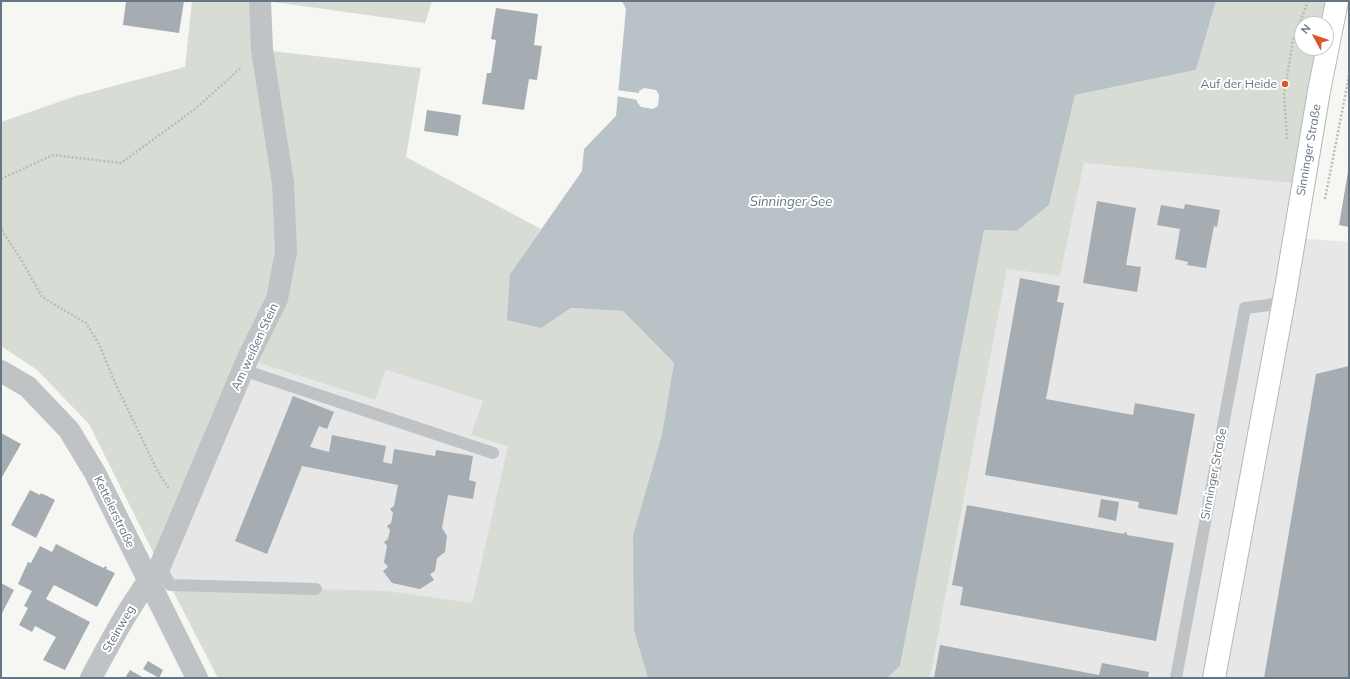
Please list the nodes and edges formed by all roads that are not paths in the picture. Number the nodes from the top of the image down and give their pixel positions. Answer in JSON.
{"nodes":[{"id":1,"x":260,"y":1,"type":"edge"},
{"id":2,"x":1337,"y":1,"type":"edge"},
{"id":3,"x":1284,"y":300,"type":"junction"},
{"id":4,"x":243,"y":370,"type":"junction"},
{"id":5,"x":1,"y":371,"type":"edge"},
{"id":6,"x":493,"y":453,"type":"dead end"},
{"id":7,"x":154,"y":573,"type":"junction"},
{"id":8,"x":316,"y":589,"type":"dead end"},
{"id":9,"x":91,"y":678,"type":"edge"},
{"id":10,"x":197,"y":678,"type":"edge"},
{"id":11,"x":1176,"y":678,"type":"edge"},
{"id":12,"x":1214,"y":678,"type":"edge"}],
"edges":[{"from":1,"to":4,"type":"street","name":"Am weißen Stein"},
{"from":2,"to":3,"type":"main road","name":"Sinninger Straße"},
{"from":3,"to":11,"type":"lane","name":"Sinninger Straße"},
{"from":3,"to":12,"type":"main road","name":"Sinninger Straße"},
{"from":4,"to":6,"type":"lane"},
{"from":4,"to":7,"type":"street","name":"Am weißen Stein"},
{"from":5,"to":7,"type":"street","name":"Kettelerstraße"},
{"from":7,"to":8,"type":"lane"},
{"from":7,"to":9,"type":"street","name":"Steinweg"},
{"from":7,"to":10,"type":"street","name":"Kettelerstraße"}]}
